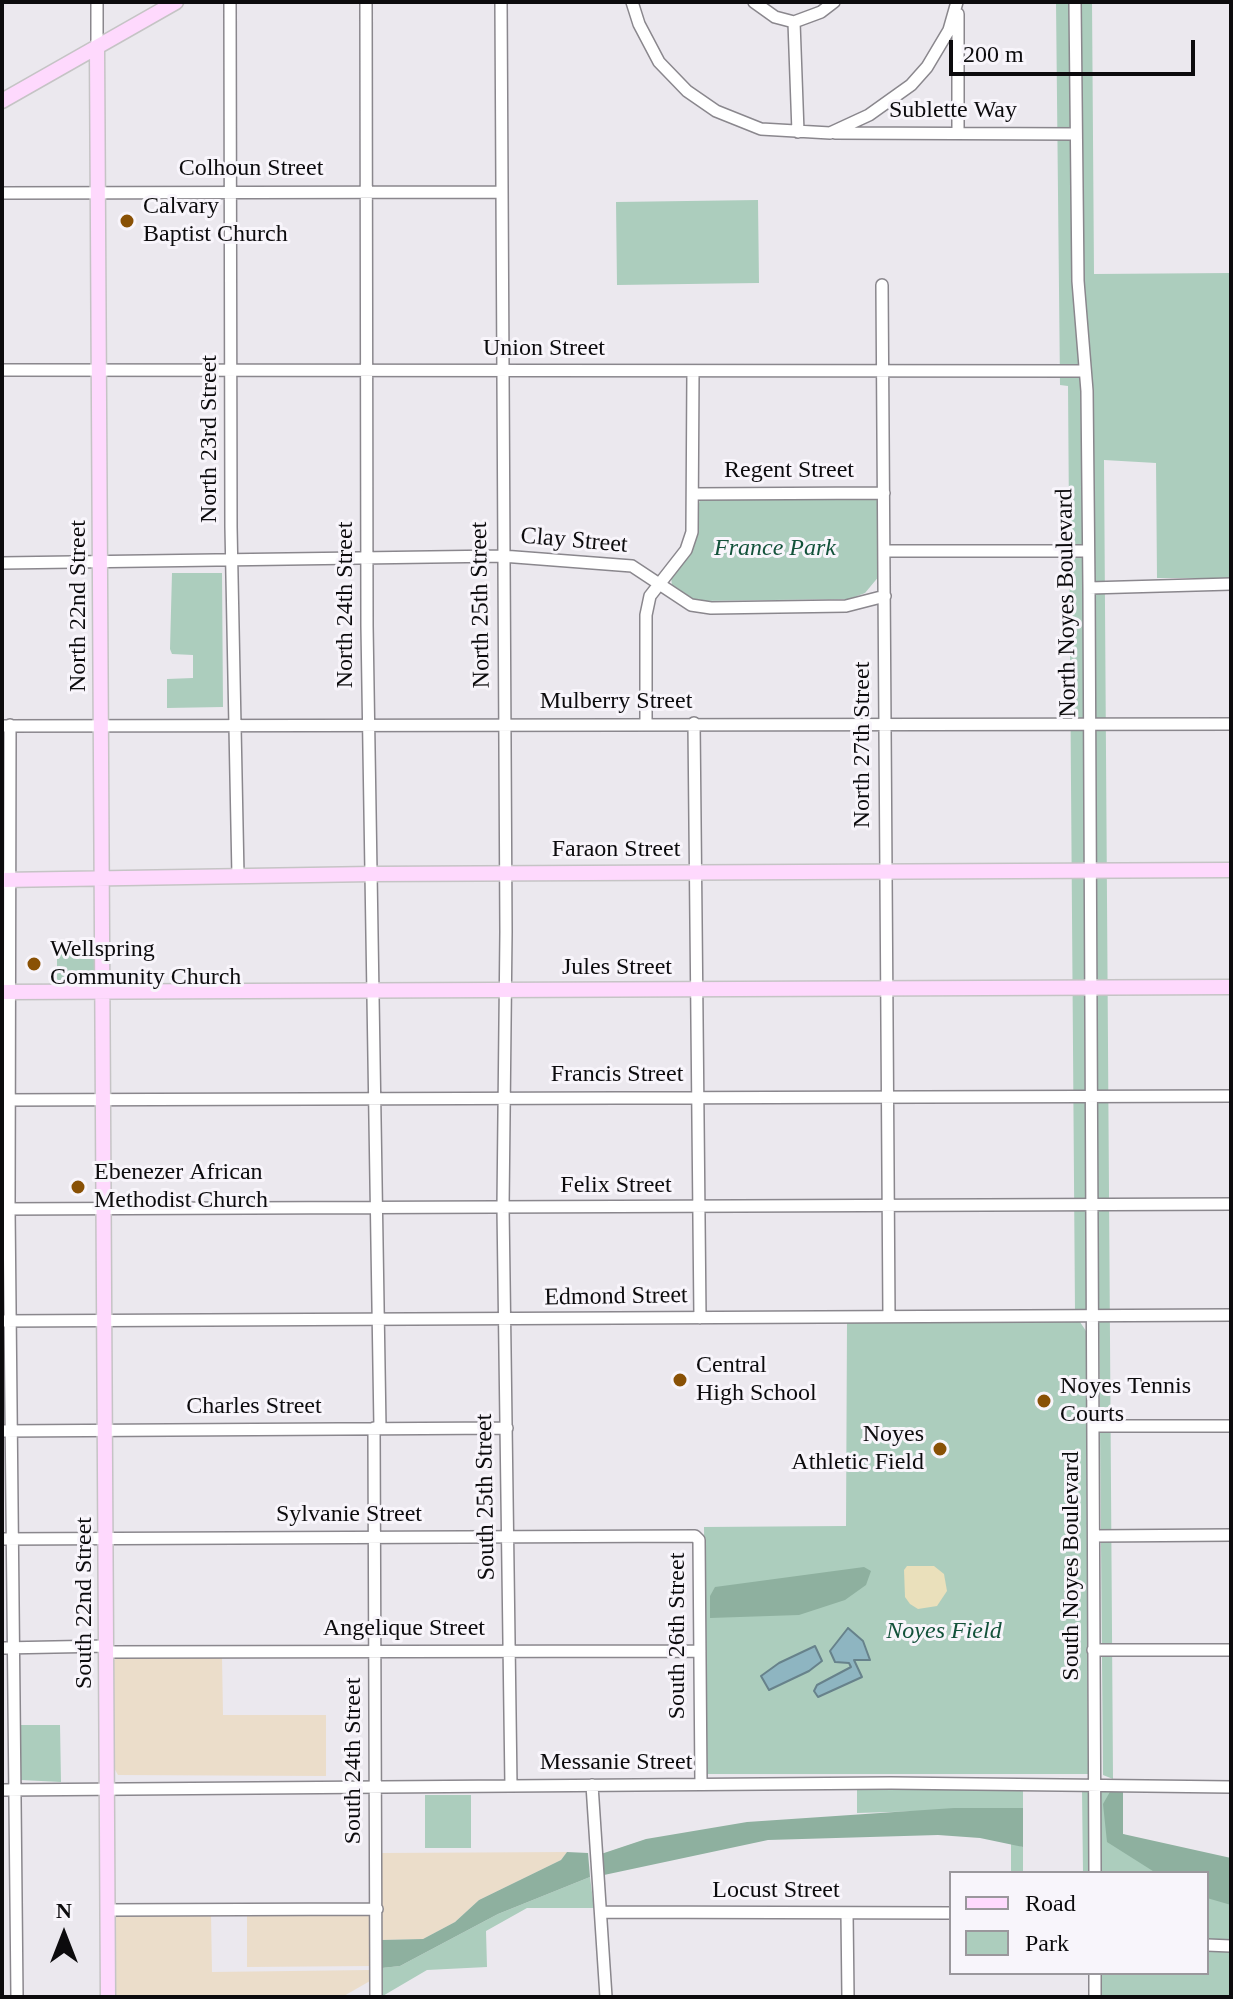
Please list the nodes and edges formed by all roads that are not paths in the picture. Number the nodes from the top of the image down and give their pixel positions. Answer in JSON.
{"nodes":[{"id":1,"x":97,"y":2,"type":"edge"},
{"id":2,"x":176,"y":2,"type":"edge"},
{"id":3,"x":230,"y":2,"type":"edge"},
{"id":4,"x":366,"y":2,"type":"edge"},
{"id":5,"x":501,"y":2,"type":"edge"},
{"id":6,"x":632,"y":2,"type":"edge"},
{"id":7,"x":754,"y":2,"type":"edge"},
{"id":8,"x":834,"y":2,"type":"edge"},
{"id":9,"x":958,"y":2,"type":"edge"},
{"id":10,"x":1075,"y":2,"type":"edge"},
{"id":11,"x":794,"y":22,"type":"junction"},
{"id":12,"x":97,"y":48,"type":"junction"},
{"id":13,"x":4,"y":99,"type":"edge"},
{"id":14,"x":798,"y":132,"type":"junction"},
{"id":15,"x":830,"y":133,"type":"junction"},
{"id":16,"x":958,"y":133,"type":"junction"},
{"id":17,"x":1076,"y":134,"type":"junction"},
{"id":18,"x":233,"y":190,"type":"junction"},
{"id":19,"x":366,"y":191,"type":"junction"},
{"id":20,"x":99,"y":192,"type":"junction"},
{"id":21,"x":500,"y":192,"type":"junction"},
{"id":22,"x":2,"y":193,"type":"edge"},
{"id":23,"x":882,"y":285,"type":"dead end"},
{"id":24,"x":98,"y":369,"type":"junction"},
{"id":25,"x":2,"y":370,"type":"edge"},
{"id":26,"x":232,"y":370,"type":"junction"},
{"id":27,"x":883,"y":370,"type":"junction"},
{"id":28,"x":366,"y":371,"type":"junction"},
{"id":29,"x":501,"y":371,"type":"junction"},
{"id":30,"x":693,"y":371,"type":"junction"},
{"id":31,"x":1085,"y":371,"type":"junction"},
{"id":32,"x":884,"y":493,"type":"junction"},
{"id":33,"x":694,"y":494,"type":"junction"},
{"id":34,"x":884,"y":551,"type":"junction"},
{"id":35,"x":1088,"y":551,"type":"junction"},
{"id":36,"x":502,"y":556,"type":"junction"},
{"id":37,"x":367,"y":559,"type":"junction"},
{"id":38,"x":231,"y":561,"type":"junction"},
{"id":39,"x":102,"y":562,"type":"junction"},
{"id":40,"x":2,"y":563,"type":"edge"},
{"id":41,"x":658,"y":582,"type":"junction"},
{"id":42,"x":1231,"y":584,"type":"edge"},
{"id":43,"x":1089,"y":588,"type":"junction"},
{"id":44,"x":885,"y":596,"type":"junction"},
{"id":45,"x":694,"y":723,"type":"junction"},
{"id":46,"x":236,"y":724,"type":"junction"},
{"id":47,"x":369,"y":724,"type":"junction"},
{"id":48,"x":504,"y":724,"type":"junction"},
{"id":49,"x":646,"y":724,"type":"junction"},
{"id":50,"x":885,"y":724,"type":"junction"},
{"id":51,"x":1231,"y":724,"type":"edge"},
{"id":52,"x":102,"y":725,"type":"junction"},
{"id":53,"x":6,"y":726,"type":"edge"},
{"id":54,"x":1090,"y":726,"type":"junction"},
{"id":55,"x":1231,"y":870,"type":"edge"},
{"id":56,"x":884,"y":871,"type":"junction"},
{"id":57,"x":1091,"y":871,"type":"junction"},
{"id":58,"x":697,"y":872,"type":"junction"},
{"id":59,"x":505,"y":873,"type":"junction"},
{"id":60,"x":372,"y":874,"type":"junction"},
{"id":61,"x":238,"y":876,"type":"junction"},
{"id":62,"x":104,"y":879,"type":"junction"},
{"id":63,"x":6,"y":880,"type":"edge"},
{"id":64,"x":1231,"y":987,"type":"edge"},
{"id":65,"x":1092,"y":988,"type":"junction"},
{"id":66,"x":885,"y":989,"type":"junction"},
{"id":67,"x":372,"y":990,"type":"junction"},
{"id":68,"x":506,"y":990,"type":"junction"},
{"id":69,"x":698,"y":990,"type":"junction"},
{"id":70,"x":6,"y":992,"type":"edge"},
{"id":71,"x":105,"y":992,"type":"junction"},
{"id":72,"x":372,"y":1096,"type":"junction"},
{"id":73,"x":505,"y":1096,"type":"junction"},
{"id":74,"x":1231,"y":1096,"type":"edge"},
{"id":75,"x":1092,"y":1097,"type":"junction"},
{"id":76,"x":104,"y":1098,"type":"junction"},
{"id":77,"x":699,"y":1098,"type":"junction"},
{"id":78,"x":887,"y":1098,"type":"junction"},
{"id":79,"x":6,"y":1100,"type":"edge"},
{"id":80,"x":1093,"y":1204,"type":"junction"},
{"id":81,"x":1231,"y":1204,"type":"edge"},
{"id":82,"x":888,"y":1206,"type":"junction"},
{"id":83,"x":374,"y":1207,"type":"junction"},
{"id":84,"x":503,"y":1207,"type":"junction"},
{"id":85,"x":699,"y":1207,"type":"junction"},
{"id":86,"x":6,"y":1209,"type":"edge"},
{"id":87,"x":104,"y":1209,"type":"junction"},
{"id":88,"x":1093,"y":1315,"type":"junction"},
{"id":89,"x":1231,"y":1315,"type":"edge"},
{"id":90,"x":889,"y":1316,"type":"junction"},
{"id":91,"x":700,"y":1318,"type":"junction"},
{"id":92,"x":377,"y":1319,"type":"junction"},
{"id":93,"x":505,"y":1319,"type":"junction"},
{"id":94,"x":106,"y":1320,"type":"junction"},
{"id":95,"x":7,"y":1321,"type":"edge"},
{"id":96,"x":1094,"y":1426,"type":"junction"},
{"id":97,"x":1231,"y":1426,"type":"edge"},
{"id":98,"x":377,"y":1428,"type":"junction"},
{"id":99,"x":507,"y":1428,"type":"junction"},
{"id":100,"x":107,"y":1430,"type":"junction"},
{"id":101,"x":8,"y":1431,"type":"edge"},
{"id":102,"x":1231,"y":1535,"type":"edge"},
{"id":103,"x":695,"y":1536,"type":"joint"},
{"id":104,"x":1094,"y":1536,"type":"junction"},
{"id":105,"x":376,"y":1537,"type":"junction"},
{"id":106,"x":509,"y":1537,"type":"junction"},
{"id":107,"x":107,"y":1538,"type":"junction"},
{"id":108,"x":8,"y":1539,"type":"edge"},
{"id":109,"x":8,"y":1648,"type":"edge"},
{"id":110,"x":107,"y":1649,"type":"junction"},
{"id":111,"x":1093,"y":1650,"type":"junction"},
{"id":112,"x":1231,"y":1650,"type":"edge"},
{"id":113,"x":510,"y":1651,"type":"junction"},
{"id":114,"x":700,"y":1651,"type":"junction"},
{"id":115,"x":375,"y":1652,"type":"junction"},
{"id":116,"x":701,"y":1784,"type":"junction"},
{"id":117,"x":1095,"y":1784,"type":"junction"},
{"id":118,"x":592,"y":1785,"type":"junction"},
{"id":119,"x":376,"y":1786,"type":"junction"},
{"id":120,"x":511,"y":1786,"type":"junction"},
{"id":121,"x":1231,"y":1787,"type":"edge"},
{"id":122,"x":108,"y":1789,"type":"junction"},
{"id":123,"x":2,"y":1790,"type":"edge"},
{"id":124,"x":17,"y":1790,"type":"junction"},
{"id":125,"x":1097,"y":1871,"type":"edge"},
{"id":126,"x":377,"y":1909,"type":"junction"},
{"id":127,"x":108,"y":1910,"type":"junction"},
{"id":128,"x":601,"y":1912,"type":"junction"},
{"id":129,"x":847,"y":1913,"type":"junction"},
{"id":130,"x":949,"y":1913,"type":"edge"},
{"id":131,"x":1209,"y":1945,"type":"edge"},
{"id":132,"x":1231,"y":1946,"type":"edge"},
{"id":133,"x":1095,"y":1975,"type":"edge"},
{"id":134,"x":17,"y":1997,"type":"edge"},
{"id":135,"x":108,"y":1997,"type":"edge"},
{"id":136,"x":376,"y":1997,"type":"edge"},
{"id":137,"x":606,"y":1997,"type":"edge"},
{"id":138,"x":848,"y":1997,"type":"edge"},
{"id":139,"x":1095,"y":1997,"type":"edge"}],
"edges":[{"from":1,"to":12,"type":"street","name":"North 22nd Street"},
{"from":2,"to":12,"type":"main road"},
{"from":3,"to":18,"type":"street","name":"North 23rd Street"},
{"from":4,"to":19,"type":"street","name":"North 24th Street"},
{"from":5,"to":21,"type":"street","name":"North 25th Street"},
{"from":6,"to":14,"type":"street","name":"Sublette Way"},
{"from":7,"to":11,"type":"street"},
{"from":8,"to":11,"type":"street"},
{"from":9,"to":15,"type":"street"},
{"from":9,"to":16,"type":"street"},
{"from":10,"to":17,"type":"street","name":"North Noyes Boulevard"},
{"from":11,"to":14,"type":"street"},
{"from":12,"to":13,"type":"main road"},
{"from":12,"to":20,"type":"main road","name":"North 22nd Street"},
{"from":14,"to":15,"type":"street","name":"Sublette Way"},
{"from":15,"to":16,"type":"street","name":"Sublette Way"},
{"from":16,"to":17,"type":"street","name":"Sublette Way"},
{"from":17,"to":31,"type":"street","name":"North Noyes Boulevard"},
{"from":18,"to":19,"type":"street","name":"Colhoun Street"},
{"from":18,"to":20,"type":"street","name":"Colhoun Street"},
{"from":18,"to":26,"type":"street","name":"North 23rd Street"},
{"from":19,"to":21,"type":"street","name":"Colhoun Street"},
{"from":19,"to":28,"type":"street","name":"North 24th Street"},
{"from":20,"to":22,"type":"street","name":"Colhoun Street"},
{"from":20,"to":24,"type":"main road","name":"North 22nd Street"},
{"from":21,"to":29,"type":"street","name":"North 25th Street"},
{"from":23,"to":27,"type":"street","name":"North 27th Street"},
{"from":24,"to":25,"type":"street","name":"Union Street"},
{"from":24,"to":26,"type":"street","name":"Union Street"},
{"from":24,"to":39,"type":"main road","name":"North 22nd Street"},
{"from":26,"to":28,"type":"street","name":"Union Street"},
{"from":26,"to":38,"type":"street","name":"North 23rd Street"},
{"from":27,"to":30,"type":"street","name":"Union Street"},
{"from":27,"to":31,"type":"street","name":"Union Street"},
{"from":27,"to":32,"type":"street","name":"North 27th Street"},
{"from":28,"to":29,"type":"street","name":"Union Street"},
{"from":28,"to":37,"type":"street","name":"North 24th Street"},
{"from":29,"to":30,"type":"street","name":"Union Street"},
{"from":29,"to":36,"type":"street","name":"North 25th Street"},
{"from":30,"to":33,"type":"street"},
{"from":31,"to":35,"type":"street","name":"North Noyes Boulevard"},
{"from":32,"to":33,"type":"street","name":"Regent Street"},
{"from":32,"to":34,"type":"street","name":"North 27th Street"},
{"from":33,"to":41,"type":"street"},
{"from":34,"to":35,"type":"street"},
{"from":34,"to":44,"type":"street","name":"North 27th Street"},
{"from":35,"to":43,"type":"street","name":"North Noyes Boulevard"},
{"from":36,"to":37,"type":"street","name":"Clay Street"},
{"from":36,"to":41,"type":"street","name":"Clay Street"},
{"from":36,"to":48,"type":"street","name":"North 25th Street"},
{"from":37,"to":38,"type":"street","name":"Clay Street"},
{"from":37,"to":47,"type":"street","name":"North 24th Street"},
{"from":38,"to":39,"type":"street","name":"Clay Street"},
{"from":38,"to":46,"type":"street","name":"North 23rd Street"},
{"from":39,"to":40,"type":"street","name":"Clay Street"},
{"from":39,"to":52,"type":"main road","name":"North 22nd Street"},
{"from":41,"to":44,"type":"street","name":"Clay Street"},
{"from":41,"to":49,"type":"street"},
{"from":42,"to":43,"type":"street"},
{"from":43,"to":54,"type":"street","name":"North Noyes Boulevard"},
{"from":44,"to":50,"type":"street","name":"North 27th Street"},
{"from":45,"to":49,"type":"street","name":"Mulberry Street"},
{"from":45,"to":50,"type":"street","name":"Mulberry Street"},
{"from":45,"to":58,"type":"street"},
{"from":46,"to":47,"type":"street","name":"Mulberry Street"},
{"from":46,"to":52,"type":"street","name":"Mulberry Street"},
{"from":46,"to":61,"type":"street","name":"North 23rd Street"},
{"from":47,"to":48,"type":"street","name":"Mulberry Street"},
{"from":47,"to":60,"type":"street","name":"North 24th Street"},
{"from":48,"to":49,"type":"street","name":"Mulberry Street"},
{"from":48,"to":59,"type":"street","name":"North 25th Street"},
{"from":50,"to":54,"type":"street","name":"Mulberry Street"},
{"from":50,"to":56,"type":"street","name":"North 27th Street"},
{"from":51,"to":54,"type":"street","name":"Mulberry Street"},
{"from":52,"to":53,"type":"street","name":"Mulberry Street"},
{"from":52,"to":62,"type":"main road","name":"North 22nd Street"},
{"from":53,"to":63,"type":"street"},
{"from":54,"to":57,"type":"street","name":"North Noyes Boulevard"},
{"from":55,"to":57,"type":"main road","name":"Faraon Street"},
{"from":56,"to":57,"type":"main road","name":"Faraon Street"},
{"from":56,"to":58,"type":"main road","name":"Faraon Street"},
{"from":56,"to":66,"type":"street","name":"North 27th Street"},
{"from":57,"to":65,"type":"street","name":"North Noyes Boulevard"},
{"from":58,"to":59,"type":"main road","name":"Faraon Street"},
{"from":58,"to":69,"type":"street"},
{"from":59,"to":60,"type":"main road","name":"Faraon Street"},
{"from":59,"to":68,"type":"street","name":"North 25th Street"},
{"from":60,"to":61,"type":"main road","name":"Faraon Street"},
{"from":60,"to":67,"type":"street","name":"North 24th Street"},
{"from":61,"to":62,"type":"main road","name":"Faraon Street"},
{"from":62,"to":63,"type":"main road","name":"Faraon Street"},
{"from":62,"to":71,"type":"main road","name":"North 22nd Street"},
{"from":63,"to":70,"type":"street"},
{"from":64,"to":65,"type":"main road","name":"Jules Street"},
{"from":65,"to":66,"type":"main road","name":"Jules Street"},
{"from":65,"to":75,"type":"street","name":"North Noyes Boulevard"},
{"from":66,"to":69,"type":"main road","name":"Jules Street"},
{"from":66,"to":78,"type":"street","name":"North 27th Street"},
{"from":67,"to":68,"type":"main road","name":"Jules Street"},
{"from":67,"to":71,"type":"main road","name":"Jules Street"},
{"from":67,"to":72,"type":"street","name":"North 24th Street"},
{"from":68,"to":69,"type":"main road","name":"Jules Street"},
{"from":68,"to":73,"type":"street","name":"North 25th Street"},
{"from":69,"to":77,"type":"street"},
{"from":70,"to":71,"type":"main road","name":"Jules Street"},
{"from":70,"to":79,"type":"street"},
{"from":71,"to":76,"type":"main road","name":"North 22nd Street"},
{"from":72,"to":73,"type":"street","name":"Francis Street"},
{"from":72,"to":76,"type":"street","name":"Francis Street"},
{"from":72,"to":83,"type":"street","name":"North 24th Street"},
{"from":73,"to":77,"type":"street","name":"Francis Street"},
{"from":73,"to":84,"type":"street","name":"North 25th Street"},
{"from":74,"to":75,"type":"street","name":"Francis Street"},
{"from":75,"to":78,"type":"street","name":"Francis Street"},
{"from":75,"to":80,"type":"street","name":"North Noyes Boulevard"},
{"from":76,"to":79,"type":"street","name":"Francis Street"},
{"from":76,"to":87,"type":"main road","name":"North 22nd Street"},
{"from":77,"to":78,"type":"street","name":"Francis Street"},
{"from":77,"to":85,"type":"street"},
{"from":78,"to":82,"type":"street","name":"North 27th Street"},
{"from":79,"to":86,"type":"street"},
{"from":80,"to":81,"type":"street","name":"Felix Street"},
{"from":80,"to":82,"type":"street","name":"Felix Street"},
{"from":80,"to":88,"type":"street","name":"South Noyes Boulevard"},
{"from":82,"to":85,"type":"street","name":"Felix Street"},
{"from":82,"to":90,"type":"street","name":"North 27th Street"},
{"from":83,"to":84,"type":"street","name":"Felix Street"},
{"from":83,"to":87,"type":"street","name":"Felix Street"},
{"from":83,"to":92,"type":"street","name":"South 24th Street"},
{"from":84,"to":85,"type":"street","name":"Felix Street"},
{"from":84,"to":93,"type":"street","name":"South 25th Street"},
{"from":85,"to":91,"type":"street"},
{"from":86,"to":87,"type":"street","name":"Felix Street"},
{"from":86,"to":95,"type":"street"},
{"from":87,"to":94,"type":"main road","name":"South 22nd Street"},
{"from":88,"to":89,"type":"street","name":"Edmond Street"},
{"from":88,"to":90,"type":"street","name":"Edmond Street"},
{"from":88,"to":96,"type":"street","name":"South Noyes Boulevard"},
{"from":90,"to":91,"type":"street","name":"Edmond Street"},
{"from":91,"to":93,"type":"street","name":"Edmond Street"},
{"from":92,"to":93,"type":"street","name":"Edmond Street"},
{"from":92,"to":94,"type":"street","name":"Edmond Street"},
{"from":92,"to":98,"type":"street","name":"South 24th Street"},
{"from":93,"to":99,"type":"street","name":"South 25th Street"},
{"from":94,"to":95,"type":"street","name":"Edmond Street"},
{"from":94,"to":100,"type":"main road","name":"South 22nd Street"},
{"from":95,"to":101,"type":"street"},
{"from":96,"to":97,"type":"street"},
{"from":96,"to":104,"type":"street","name":"South Noyes Boulevard"},
{"from":98,"to":99,"type":"street","name":"Charles Street"},
{"from":98,"to":100,"type":"street","name":"Charles Street"},
{"from":98,"to":105,"type":"street","name":"South 24th Street"},
{"from":99,"to":106,"type":"street","name":"South 25th Street"},
{"from":100,"to":101,"type":"street","name":"Charles Street"},
{"from":100,"to":107,"type":"main road","name":"South 22nd Street"},
{"from":101,"to":108,"type":"street"},
{"from":102,"to":104,"type":"street"},
{"from":103,"to":106,"type":"street","name":"Sylvanie Street"},
{"from":103,"to":114,"type":"street","name":"South 26th Street"},
{"from":104,"to":111,"type":"street","name":"South Noyes Boulevard"},
{"from":105,"to":106,"type":"street","name":"Sylvanie Street"},
{"from":105,"to":107,"type":"street","name":"Sylvanie Street"},
{"from":105,"to":115,"type":"street","name":"South 24th Street"},
{"from":106,"to":113,"type":"street","name":"South 25th Street"},
{"from":107,"to":108,"type":"street","name":"Sylvanie Street"},
{"from":107,"to":110,"type":"main road","name":"South 22nd Street"},
{"from":108,"to":109,"type":"street"},
{"from":109,"to":110,"type":"street","name":"Angelique Street"},
{"from":109,"to":124,"type":"street"},
{"from":110,"to":115,"type":"street","name":"Angelique Street"},
{"from":110,"to":122,"type":"main road","name":"South 22nd Street"},
{"from":111,"to":112,"type":"street"},
{"from":111,"to":117,"type":"street","name":"South Noyes Boulevard"},
{"from":113,"to":114,"type":"street","name":"Angelique Street"},
{"from":113,"to":115,"type":"street","name":"Angelique Street"},
{"from":113,"to":120,"type":"street","name":"South 25th Street"},
{"from":114,"to":116,"type":"street","name":"South 26th Street"},
{"from":115,"to":119,"type":"street","name":"South 24th Street"},
{"from":116,"to":117,"type":"street","name":"Messanie Street"},
{"from":116,"to":118,"type":"street","name":"Messanie Street"},
{"from":117,"to":121,"type":"street","name":"Messanie Street"},
{"from":117,"to":125,"type":"street","name":"South Noyes Boulevard"},
{"from":118,"to":120,"type":"street","name":"Messanie Street"},
{"from":118,"to":128,"type":"street"},
{"from":119,"to":120,"type":"street","name":"Messanie Street"},
{"from":119,"to":122,"type":"street","name":"Messanie Street"},
{"from":119,"to":126,"type":"street","name":"South 24th Street"},
{"from":122,"to":124,"type":"street","name":"Messanie Street"},
{"from":122,"to":127,"type":"main road","name":"South 22nd Street"},
{"from":123,"to":124,"type":"street","name":"Messanie Street"},
{"from":124,"to":134,"type":"street"},
{"from":126,"to":127,"type":"street"},
{"from":126,"to":136,"type":"street","name":"South 24th Street"},
{"from":127,"to":135,"type":"main road","name":"South 22nd Street"},
{"from":128,"to":129,"type":"street","name":"Locust Street"},
{"from":128,"to":137,"type":"street"},
{"from":129,"to":130,"type":"street","name":"Locust Street"},
{"from":129,"to":138,"type":"street"},
{"from":131,"to":132,"type":"street"},
{"from":133,"to":139,"type":"street"}]}
